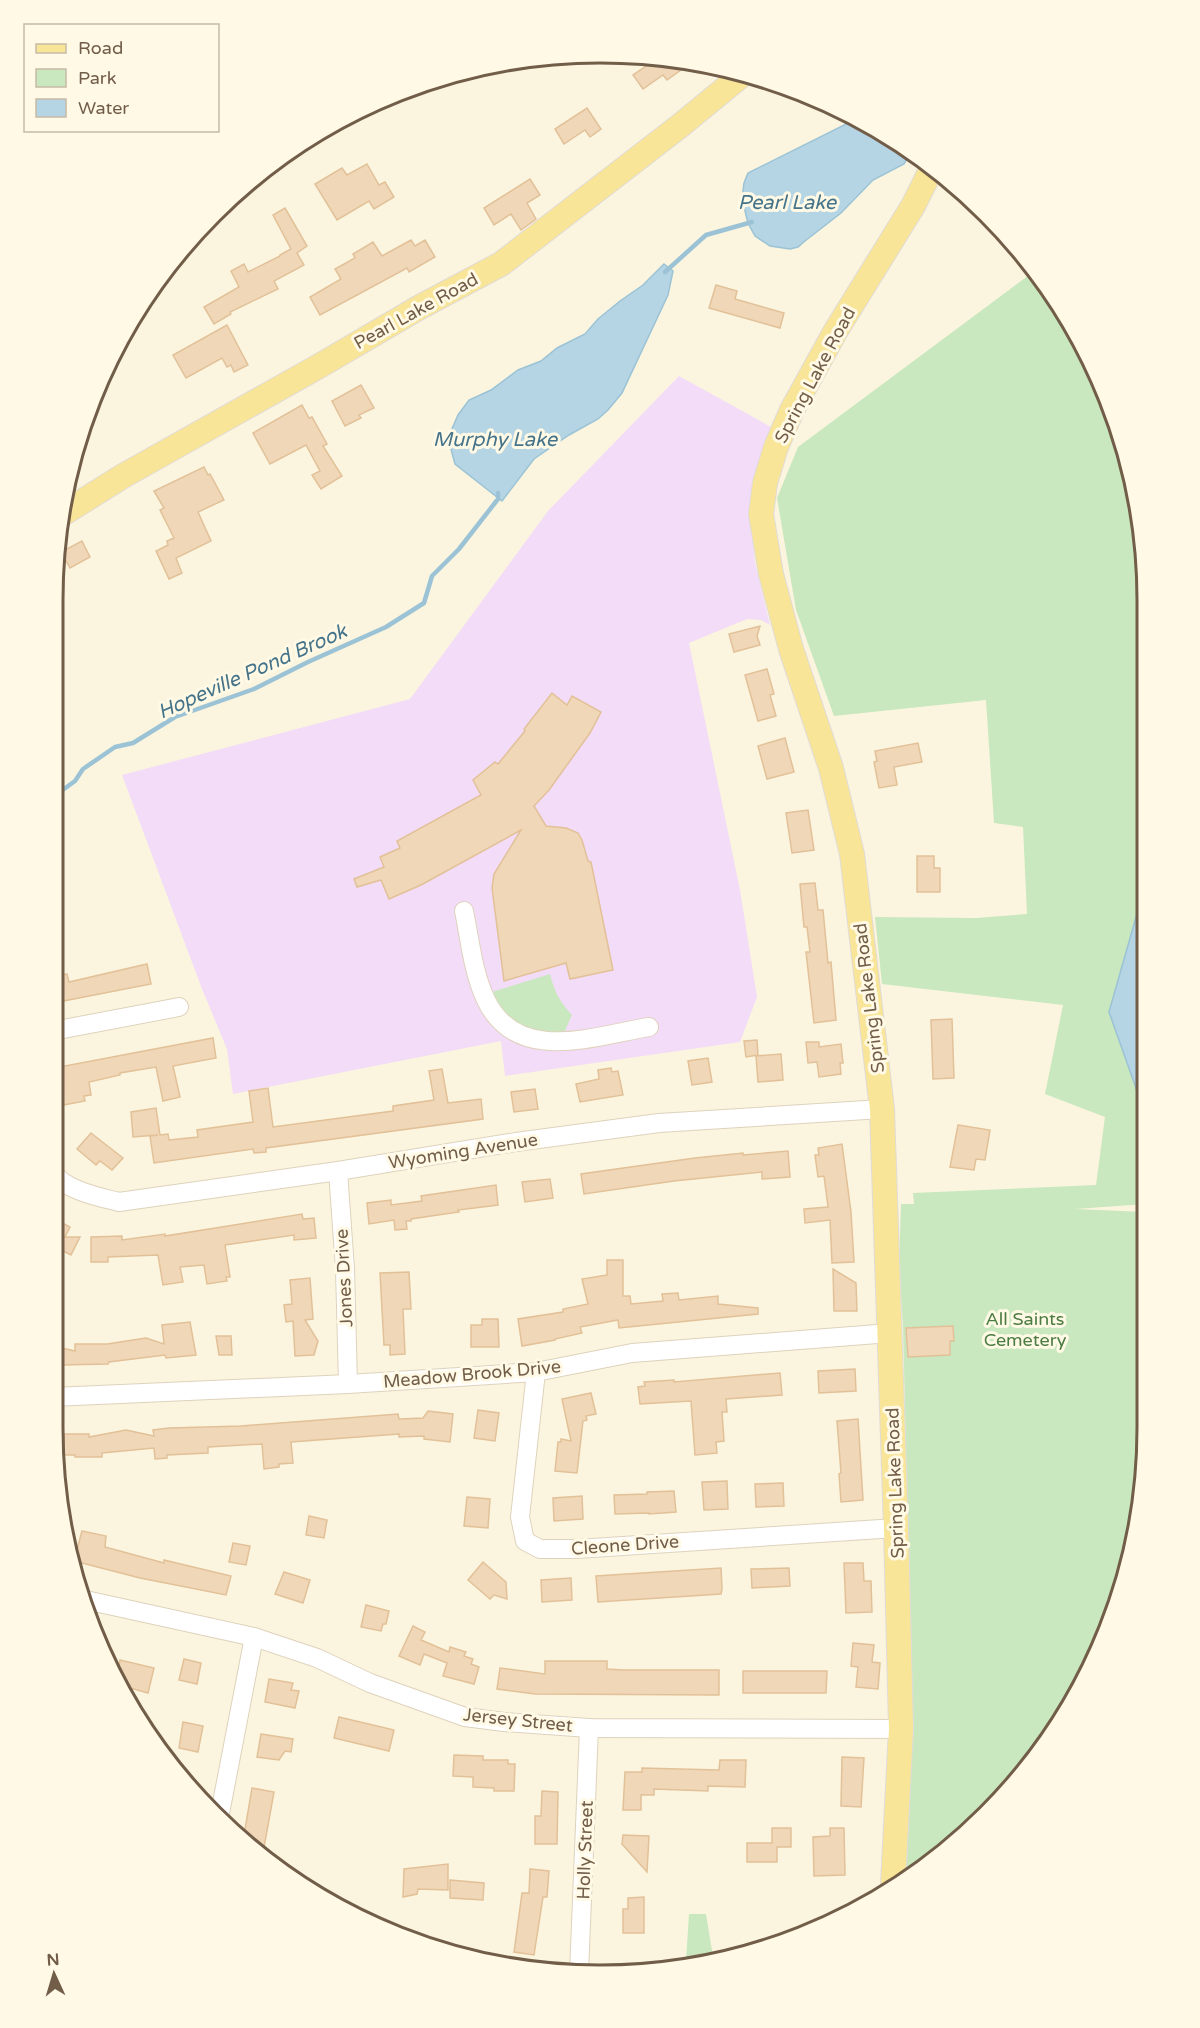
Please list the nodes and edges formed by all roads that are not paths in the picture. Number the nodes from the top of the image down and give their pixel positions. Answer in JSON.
{"nodes":[{"id":1,"x":735,"y":80,"type":"edge"},
{"id":2,"x":928,"y":175,"type":"edge"},
{"id":3,"x":71,"y":509,"type":"edge"},
{"id":4,"x":464,"y":911,"type":"dead end"},
{"id":5,"x":179,"y":1006,"type":"dead end"},
{"id":6,"x":649,"y":1027,"type":"dead end"},
{"id":7,"x":63,"y":1029,"type":"edge"},
{"id":8,"x":882,"y":1109,"type":"junction"},
{"id":9,"x":338,"y":1171,"type":"junction"},
{"id":10,"x":63,"y":1182,"type":"edge"},
{"id":11,"x":890,"y":1333,"type":"junction"},
{"id":12,"x":536,"y":1372,"type":"junction"},
{"id":13,"x":348,"y":1384,"type":"junction"},
{"id":14,"x":63,"y":1397,"type":"edge"},
{"id":15,"x":897,"y":1528,"type":"junction"},
{"id":16,"x":91,"y":1601,"type":"edge"},
{"id":17,"x":254,"y":1637,"type":"junction"},
{"id":18,"x":589,"y":1728,"type":"junction"},
{"id":19,"x":901,"y":1729,"type":"junction"},
{"id":20,"x":221,"y":1809,"type":"edge"},
{"id":21,"x":893,"y":1877,"type":"edge"},
{"id":22,"x":579,"y":1964,"type":"edge"}],
"edges":[{"from":1,"to":3,"type":"main road","name":"Pearl Lake Road"},
{"from":2,"to":8,"type":"main road","name":"Spring Lake Road"},
{"from":4,"to":6,"type":"street"},
{"from":5,"to":7,"type":"street"},
{"from":8,"to":9,"type":"street","name":"Wyoming Avenue"},
{"from":8,"to":11,"type":"main road","name":"Spring Lake Road"},
{"from":9,"to":10,"type":"street","name":"Wyoming Avenue"},
{"from":9,"to":13,"type":"street","name":"Jones Drive"},
{"from":11,"to":12,"type":"street","name":"Meadow Brook Drive"},
{"from":11,"to":15,"type":"main road","name":"Spring Lake Road"},
{"from":12,"to":13,"type":"street","name":"Meadow Brook Drive"},
{"from":12,"to":15,"type":"street","name":"Cleone Drive"},
{"from":13,"to":14,"type":"street","name":"Meadow Brook Drive"},
{"from":15,"to":19,"type":"main road","name":"Spring Lake Road"},
{"from":16,"to":17,"type":"street","name":"Jersey Street"},
{"from":17,"to":18,"type":"street","name":"Jersey Street"},
{"from":17,"to":20,"type":"street"},
{"from":18,"to":19,"type":"street","name":"Jersey Street"},
{"from":18,"to":22,"type":"street","name":"Holly Street"},
{"from":19,"to":21,"type":"main road","name":"Spring Lake Road"}]}
